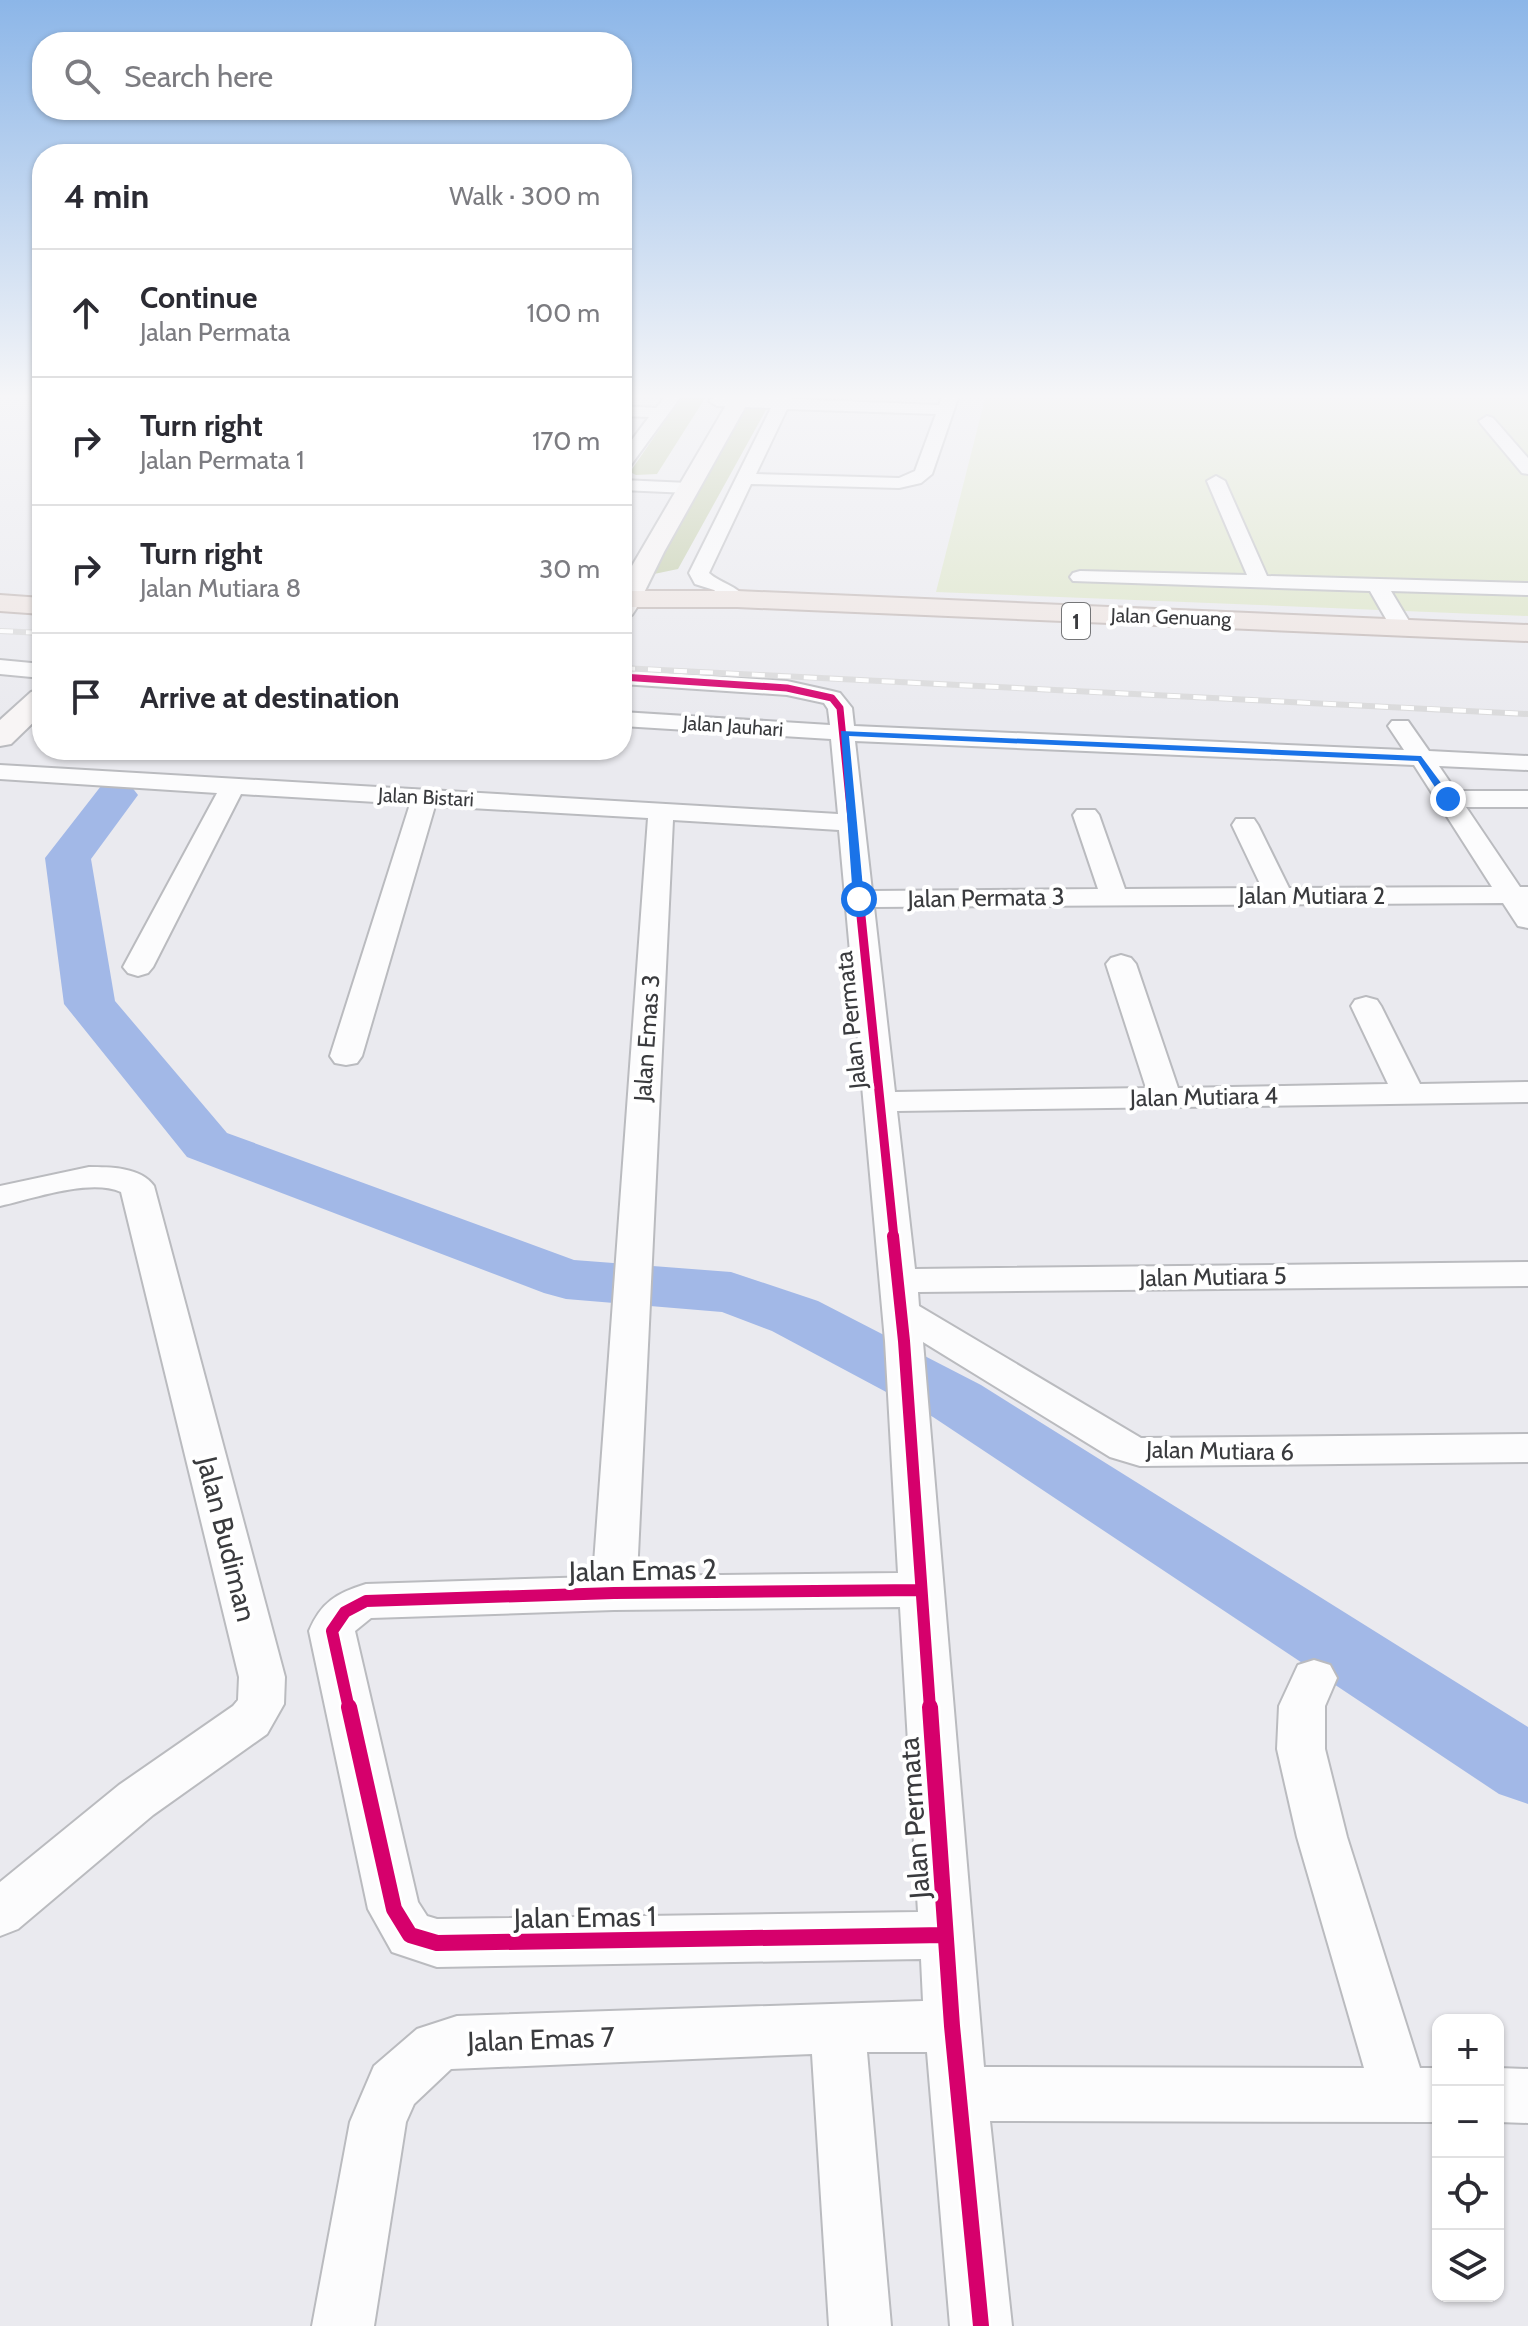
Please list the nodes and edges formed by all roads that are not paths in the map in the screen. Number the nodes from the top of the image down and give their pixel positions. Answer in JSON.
{"nodes":[{"id":1,"x":664,"y":504,"type":"edge"},
{"id":2,"x":670,"y":504,"type":"edge"},
{"id":3,"x":734,"y":504,"type":"edge"},
{"id":4,"x":1226,"y":504,"type":"edge"},
{"id":5,"x":632,"y":545,"type":"edge"},
{"id":6,"x":1080,"y":577,"type":"dead end"},
{"id":7,"x":1260,"y":582,"type":"junction"},
{"id":8,"x":1377,"y":585,"type":"junction"},
{"id":9,"x":0,"y":587,"type":"edge"},
{"id":10,"x":632,"y":587,"type":"edge"},
{"id":11,"x":32,"y":588,"type":"edge"},
{"id":12,"x":1528,"y":589,"type":"edge"},
{"id":13,"x":32,"y":599,"type":"edge"},
{"id":14,"x":737,"y":599,"type":"junction"},
{"id":15,"x":0,"y":601,"type":"edge"},
{"id":16,"x":32,"y":605,"type":"edge"},
{"id":17,"x":632,"y":606,"type":"edge"},
{"id":18,"x":632,"y":607,"type":"edge"},
{"id":19,"x":1401,"y":626,"type":"junction"},
{"id":20,"x":1528,"y":631,"type":"edge"},
{"id":21,"x":1528,"y":639,"type":"edge"},
{"id":22,"x":9,"y":668,"type":"edge"},
{"id":23,"x":32,"y":670,"type":"edge"},
{"id":24,"x":632,"y":678,"type":"edge"},
{"id":25,"x":0,"y":686,"type":"edge"},
{"id":26,"x":32,"y":707,"type":"edge"},
{"id":27,"x":632,"y":720,"type":"edge"},
{"id":28,"x":1400,"y":726,"type":"dead end"},
{"id":29,"x":844,"y":733,"type":"junction"},
{"id":30,"x":0,"y":737,"type":"edge"},
{"id":31,"x":1421,"y":758,"type":"junction"},
{"id":32,"x":1528,"y":763,"type":"edge"},
{"id":33,"x":0,"y":772,"type":"edge"},
{"id":34,"x":233,"y":786,"type":"junction"},
{"id":35,"x":425,"y":797,"type":"junction"},
{"id":36,"x":1448,"y":799,"type":"junction"},
{"id":37,"x":1528,"y":799,"type":"edge"},
{"id":38,"x":661,"y":810,"type":"junction"},
{"id":39,"x":1086,"y":815,"type":"dead end"},
{"id":40,"x":852,"y":823,"type":"junction"},
{"id":41,"x":1245,"y":825,"type":"dead end"},
{"id":42,"x":1519,"y":895,"type":"edge"},
{"id":43,"x":1114,"y":896,"type":"junction"},
{"id":44,"x":1279,"y":896,"type":"junction"},
{"id":45,"x":859,"y":899,"type":"junction"},
{"id":46,"x":1528,"y":920,"type":"edge"},
{"id":47,"x":1121,"y":964,"type":"dead end"},
{"id":48,"x":138,"y":967,"type":"dead end"},
{"id":49,"x":1366,"y":1006,"type":"dead end"},
{"id":50,"x":346,"y":1056,"type":"dead end"},
{"id":51,"x":1528,"y":1092,"type":"edge"},
{"id":52,"x":1409,"y":1095,"type":"junction"},
{"id":53,"x":1165,"y":1098,"type":"junction"},
{"id":54,"x":879,"y":1102,"type":"junction"},
{"id":55,"x":0,"y":1196,"type":"edge"},
{"id":56,"x":1528,"y":1274,"type":"edge"},
{"id":57,"x":901,"y":1311,"type":"junction"},
{"id":58,"x":1528,"y":1448,"type":"edge"},
{"id":59,"x":921,"y":1590,"type":"junction"},
{"id":60,"x":614,"y":1593,"type":"junction"},
{"id":61,"x":366,"y":1601,"type":"joint"},
{"id":62,"x":1314,"y":1678,"type":"dead end"},
{"id":63,"x":0,"y":1913,"type":"edge"},
{"id":64,"x":945,"y":1935,"type":"junction"},
{"id":65,"x":952,"y":2026,"type":"junction"},
{"id":66,"x":838,"y":2027,"type":"junction"},
{"id":67,"x":959,"y":2094,"type":"junction"},
{"id":68,"x":1419,"y":2095,"type":"edge"},
{"id":69,"x":1504,"y":2095,"type":"edge"},
{"id":70,"x":1528,"y":2096,"type":"edge"},
{"id":71,"x":343,"y":2326,"type":"edge"},
{"id":72,"x":860,"y":2326,"type":"edge"},
{"id":73,"x":981,"y":2326,"type":"edge"}],
"edges":[{"from":1,"to":5,"type":"street"},
{"from":2,"to":10,"type":"street"},
{"from":3,"to":14,"type":"street"},
{"from":4,"to":7,"type":"street"},
{"from":6,"to":7,"type":"street"},
{"from":7,"to":8,"type":"street"},
{"from":8,"to":12,"type":"street"},
{"from":8,"to":19,"type":"street"},
{"from":9,"to":11,"type":"highway"},
{"from":13,"to":15,"type":"highway"},
{"from":14,"to":17,"type":"highway","name":"Jalan Genuang","number":"1"},
{"from":14,"to":19,"type":"highway","name":"Jalan Genuang","number":"1"},
{"from":15,"to":16,"type":"highway"},
{"from":18,"to":21,"type":"highway","name":"Jalan Genuang","number":"1"},
{"from":19,"to":20,"type":"street"},
{"from":22,"to":23,"type":"street"},
{"from":22,"to":25,"type":"street"},
{"from":24,"to":29,"type":"street","name":"Jalan Permata"},
{"from":26,"to":30,"type":"street"},
{"from":27,"to":29,"type":"street","name":"Jalan Jauhari"},
{"from":28,"to":31,"type":"street"},
{"from":29,"to":31,"type":"street","name":"Jalan Jauhari"},
{"from":29,"to":40,"type":"street","name":"Jalan Permata"},
{"from":31,"to":32,"type":"street","name":"Jalan Jauhari"},
{"from":31,"to":36,"type":"street"},
{"from":33,"to":34,"type":"street","name":"Jalan Bistari"},
{"from":34,"to":35,"type":"street","name":"Jalan Bistari"},
{"from":34,"to":48,"type":"street"},
{"from":35,"to":38,"type":"street","name":"Jalan Bistari"},
{"from":35,"to":50,"type":"street"},
{"from":36,"to":37,"type":"street"},
{"from":36,"to":42,"type":"street"},
{"from":38,"to":40,"type":"street","name":"Jalan Bistari"},
{"from":38,"to":60,"type":"street","name":"Jalan Emas 3"},
{"from":39,"to":43,"type":"street"},
{"from":40,"to":45,"type":"street","name":"Jalan Permata"},
{"from":41,"to":44,"type":"street"},
{"from":42,"to":44,"type":"street","name":"Jalan Mutiara 2"},
{"from":42,"to":46,"type":"street"},
{"from":43,"to":44,"type":"street","name":"Jalan Mutiara 2"},
{"from":43,"to":45,"type":"street","name":"Jalan Permata 3"},
{"from":45,"to":54,"type":"street","name":"Jalan Permata"},
{"from":47,"to":53,"type":"street"},
{"from":49,"to":52,"type":"street"},
{"from":51,"to":52,"type":"street","name":"Jalan Mutiara 4"},
{"from":52,"to":53,"type":"street","name":"Jalan Mutiara 4"},
{"from":53,"to":54,"type":"street","name":"Jalan Mutiara 4"},
{"from":54,"to":57,"type":"street","name":"Jalan Permata"},
{"from":55,"to":63,"type":"street","name":"Jalan Budiman"},
{"from":56,"to":57,"type":"street","name":"Jalan Mutiara 5"},
{"from":57,"to":58,"type":"street","name":"Jalan Mutiara 6"},
{"from":57,"to":59,"type":"street","name":"Jalan Permata"},
{"from":59,"to":60,"type":"street","name":"Jalan Emas 2"},
{"from":59,"to":64,"type":"street","name":"Jalan Permata"},
{"from":60,"to":61,"type":"street","name":"Jalan Emas 2"},
{"from":61,"to":64,"type":"street","name":"Jalan Emas 1"},
{"from":62,"to":68,"type":"street"},
{"from":64,"to":65,"type":"street","name":"Jalan Permata"},
{"from":65,"to":66,"type":"street","name":"Jalan Emas 7"},
{"from":65,"to":67,"type":"street","name":"Jalan Permata"},
{"from":66,"to":71,"type":"street","name":"Jalan Emas 7"},
{"from":66,"to":72,"type":"street"},
{"from":67,"to":68,"type":"street"},
{"from":67,"to":73,"type":"street","name":"Jalan Permata"},
{"from":69,"to":70,"type":"street"}]}
